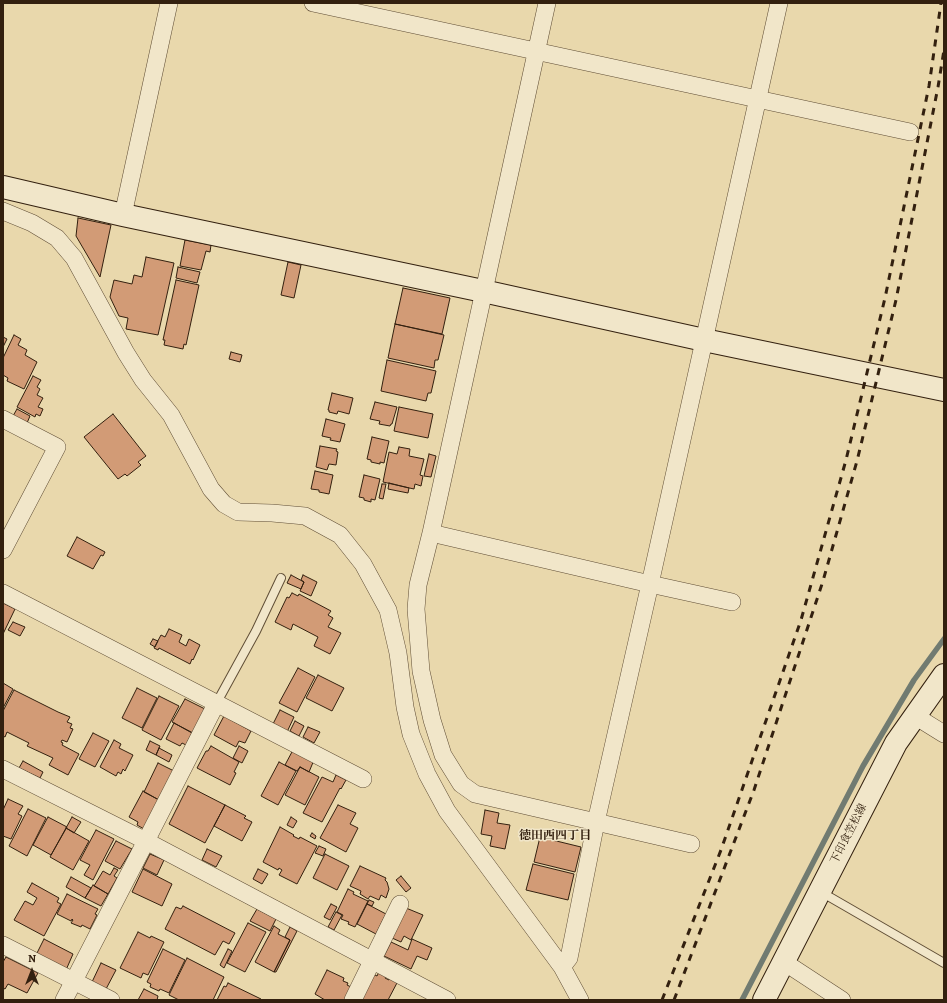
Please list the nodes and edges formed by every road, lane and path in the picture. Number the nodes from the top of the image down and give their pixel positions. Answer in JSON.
{"nodes":[{"id":1,"x":170,"y":3,"type":"edge"},
{"id":2,"x":313,"y":3,"type":"edge"},
{"id":3,"x":547,"y":3,"type":"edge"},
{"id":4,"x":779,"y":3,"type":"edge"},
{"id":5,"x":536,"y":51,"type":"junction"},
{"id":6,"x":758,"y":99,"type":"junction"},
{"id":7,"x":910,"y":132,"type":"dead end"},
{"id":8,"x":3,"y":187,"type":"edge"},
{"id":9,"x":3,"y":211,"type":"edge"},
{"id":10,"x":123,"y":215,"type":"junction"},
{"id":11,"x":483,"y":291,"type":"junction"},
{"id":12,"x":704,"y":340,"type":"junction"},
{"id":13,"x":944,"y":390,"type":"edge"},
{"id":14,"x":3,"y":419,"type":"edge"},
{"id":15,"x":430,"y":534,"type":"junction"},
{"id":16,"x":3,"y":550,"type":"edge"},
{"id":17,"x":281,"y":578,"type":"dead end"},
{"id":18,"x":650,"y":584,"type":"junction"},
{"id":19,"x":3,"y":593,"type":"edge"},
{"id":20,"x":732,"y":602,"type":"dead end"},
{"id":21,"x":944,"y":674,"type":"edge"},
{"id":22,"x":216,"y":704,"type":"junction"},
{"id":23,"x":915,"y":716,"type":"junction"},
{"id":24,"x":944,"y":734,"type":"edge"},
{"id":25,"x":3,"y":769,"type":"edge"},
{"id":26,"x":363,"y":779,"type":"dead end"},
{"id":27,"x":596,"y":822,"type":"junction"},
{"id":28,"x":146,"y":841,"type":"junction"},
{"id":29,"x":691,"y":844,"type":"dead end"},
{"id":30,"x":820,"y":892,"type":"junction"},
{"id":31,"x":400,"y":904,"type":"dead end"},
{"id":32,"x":3,"y":945,"type":"edge"},
{"id":33,"x":373,"y":961,"type":"junction"},
{"id":34,"x":784,"y":962,"type":"junction"},
{"id":35,"x":944,"y":963,"type":"edge"},
{"id":36,"x":562,"y":967,"type":"junction"},
{"id":37,"x":74,"y":981,"type":"junction"},
{"id":38,"x":64,"y":1000,"type":"edge"},
{"id":39,"x":111,"y":1000,"type":"edge"},
{"id":40,"x":353,"y":1000,"type":"edge"},
{"id":41,"x":447,"y":1000,"type":"edge"},
{"id":42,"x":580,"y":1000,"type":"edge"},
{"id":43,"x":764,"y":1000,"type":"edge"},
{"id":44,"x":842,"y":1000,"type":"edge"}],
"edges":[{"from":1,"to":10,"type":"street"},
{"from":2,"to":5,"type":"street"},
{"from":3,"to":5,"type":"street"},
{"from":4,"to":6,"type":"street"},
{"from":5,"to":6,"type":"street"},
{"from":5,"to":11,"type":"street"},
{"from":6,"to":7,"type":"street"},
{"from":6,"to":12,"type":"street"},
{"from":8,"to":10,"type":"street"},
{"from":9,"to":36,"type":"street"},
{"from":10,"to":11,"type":"street"},
{"from":11,"to":12,"type":"street"},
{"from":11,"to":15,"type":"street"},
{"from":12,"to":13,"type":"street"},
{"from":12,"to":18,"type":"street"},
{"from":14,"to":16,"type":"street"},
{"from":15,"to":18,"type":"street"},
{"from":15,"to":27,"type":"street"},
{"from":17,"to":22,"type":"lane"},
{"from":18,"to":20,"type":"street"},
{"from":18,"to":27,"type":"street"},
{"from":19,"to":22,"type":"street"},
{"from":21,"to":23,"type":"street","name":"下印食笠松線"},
{"from":22,"to":26,"type":"street"},
{"from":22,"to":28,"type":"street"},
{"from":23,"to":24,"type":"street"},
{"from":23,"to":30,"type":"street","name":"下印食笠松線"},
{"from":25,"to":28,"type":"street"},
{"from":27,"to":29,"type":"street"},
{"from":27,"to":36,"type":"street"},
{"from":28,"to":33,"type":"street"},
{"from":28,"to":37,"type":"street"},
{"from":30,"to":34,"type":"street","name":"下印食笠松線"},
{"from":30,"to":35,"type":"lane"},
{"from":31,"to":33,"type":"street"},
{"from":32,"to":37,"type":"street"},
{"from":33,"to":40,"type":"street"},
{"from":33,"to":41,"type":"street"},
{"from":34,"to":43,"type":"street","name":"下印食笠松線"},
{"from":34,"to":44,"type":"street"},
{"from":36,"to":42,"type":"street"},
{"from":37,"to":38,"type":"street"},
{"from":37,"to":39,"type":"street"}]}
